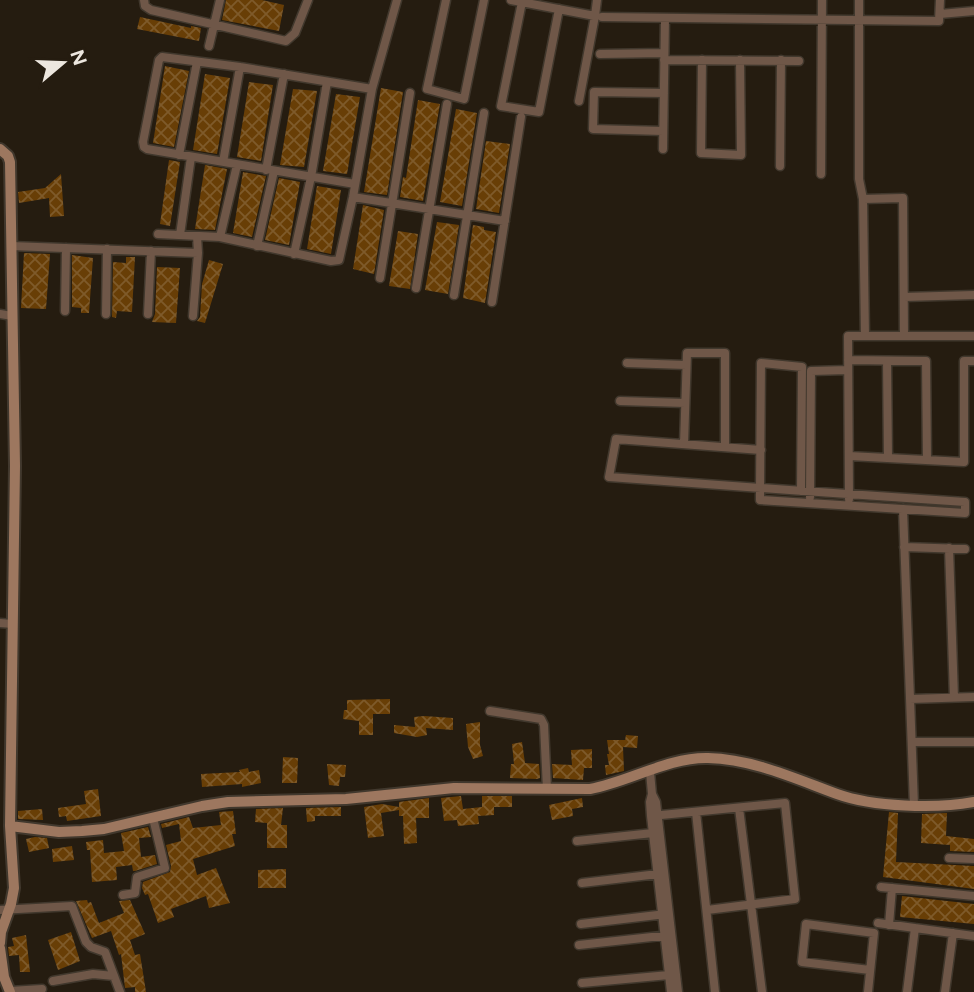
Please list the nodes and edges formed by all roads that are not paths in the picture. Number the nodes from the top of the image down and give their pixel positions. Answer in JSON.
{"nodes":[{"id":1,"x":144,"y":0,"type":"edge"},
{"id":2,"x":220,"y":0,"type":"edge"},
{"id":3,"x":397,"y":0,"type":"edge"},
{"id":4,"x":446,"y":0,"type":"edge"},
{"id":5,"x":484,"y":0,"type":"edge"},
{"id":6,"x":511,"y":0,"type":"edge"},
{"id":7,"x":597,"y":0,"type":"edge"},
{"id":8,"x":822,"y":0,"type":"edge"},
{"id":9,"x":859,"y":0,"type":"edge"},
{"id":10,"x":940,"y":0,"type":"edge"},
{"id":11,"x":305,"y":1,"type":"edge"},
{"id":12,"x":523,"y":2,"type":"junction"},
{"id":13,"x":559,"y":9,"type":"junction"},
{"id":14,"x":974,"y":11,"type":"edge"},
{"id":15,"x":940,"y":14,"type":"junction"},
{"id":16,"x":598,"y":16,"type":"junction"},
{"id":17,"x":665,"y":18,"type":"junction"},
{"id":18,"x":822,"y":20,"type":"junction"},
{"id":19,"x":859,"y":20,"type":"junction"},
{"id":20,"x":214,"y":24,"type":"junction"},
{"id":21,"x":209,"y":47,"type":"dead end"},
{"id":22,"x":600,"y":54,"type":"dead end"},
{"id":23,"x":664,"y":56,"type":"junction"},
{"id":24,"x":702,"y":60,"type":"junction"},
{"id":25,"x":740,"y":60,"type":"junction"},
{"id":26,"x":781,"y":60,"type":"junction"},
{"id":27,"x":799,"y":61,"type":"dead end"},
{"id":28,"x":197,"y":62,"type":"junction"},
{"id":29,"x":240,"y":67,"type":"junction"},
{"id":30,"x":284,"y":74,"type":"junction"},
{"id":31,"x":327,"y":82,"type":"junction"},
{"id":32,"x":372,"y":89,"type":"junction"},
{"id":33,"x":410,"y":93,"type":"dead end"},
{"id":34,"x":664,"y":93,"type":"junction"},
{"id":35,"x":579,"y":102,"type":"dead end"},
{"id":36,"x":447,"y":104,"type":"dead end"},
{"id":37,"x":484,"y":113,"type":"dead end"},
{"id":38,"x":522,"y":117,"type":"dead end"},
{"id":39,"x":663,"y":131,"type":"junction"},
{"id":40,"x":0,"y":149,"type":"edge"},
{"id":41,"x":663,"y":149,"type":"dead end"},
{"id":42,"x":179,"y":155,"type":"junction"},
{"id":43,"x":191,"y":157,"type":"junction"},
{"id":44,"x":223,"y":162,"type":"junction"},
{"id":45,"x":237,"y":165,"type":"junction"},
{"id":46,"x":780,"y":166,"type":"dead end"},
{"id":47,"x":270,"y":170,"type":"junction"},
{"id":48,"x":821,"y":174,"type":"dead end"},
{"id":49,"x":312,"y":177,"type":"junction"},
{"id":50,"x":355,"y":184,"type":"junction"},
{"id":51,"x":353,"y":197,"type":"junction"},
{"id":52,"x":863,"y":199,"type":"junction"},
{"id":53,"x":392,"y":203,"type":"junction"},
{"id":54,"x":429,"y":209,"type":"junction"},
{"id":55,"x":467,"y":215,"type":"junction"},
{"id":56,"x":505,"y":220,"type":"junction"},
{"id":57,"x":159,"y":234,"type":"dead end"},
{"id":58,"x":180,"y":235,"type":"junction"},
{"id":59,"x":197,"y":236,"type":"junction"},
{"id":60,"x":220,"y":237,"type":"junction"},
{"id":61,"x":12,"y":246,"type":"junction"},
{"id":62,"x":257,"y":246,"type":"junction"},
{"id":63,"x":66,"y":248,"type":"junction"},
{"id":64,"x":107,"y":249,"type":"junction"},
{"id":65,"x":151,"y":251,"type":"junction"},
{"id":66,"x":198,"y":253,"type":"junction"},
{"id":67,"x":294,"y":254,"type":"junction"},
{"id":68,"x":380,"y":278,"type":"dead end"},
{"id":69,"x":416,"y":288,"type":"dead end"},
{"id":70,"x":454,"y":295,"type":"dead end"},
{"id":71,"x":974,"y":295,"type":"edge"},
{"id":72,"x":904,"y":296,"type":"junction"},
{"id":73,"x":492,"y":302,"type":"dead end"},
{"id":74,"x":65,"y":311,"type":"dead end"},
{"id":75,"x":0,"y":314,"type":"edge"},
{"id":76,"x":106,"y":314,"type":"dead end"},
{"id":77,"x":148,"y":314,"type":"dead end"},
{"id":78,"x":12,"y":316,"type":"junction"},
{"id":79,"x":193,"y":316,"type":"dead end"},
{"id":80,"x":865,"y":336,"type":"junction"},
{"id":81,"x":904,"y":336,"type":"junction"},
{"id":82,"x":974,"y":336,"type":"edge"},
{"id":83,"x":887,"y":361,"type":"junction"},
{"id":84,"x":974,"y":361,"type":"edge"},
{"id":85,"x":627,"y":363,"type":"dead end"},
{"id":86,"x":686,"y":365,"type":"junction"},
{"id":87,"x":848,"y":365,"type":"junction"},
{"id":88,"x":620,"y":401,"type":"dead end"},
{"id":89,"x":685,"y":403,"type":"junction"},
{"id":90,"x":684,"y":444,"type":"junction"},
{"id":91,"x":724,"y":447,"type":"junction"},
{"id":92,"x":761,"y":450,"type":"junction"},
{"id":93,"x":849,"y":456,"type":"junction"},
{"id":94,"x":888,"y":458,"type":"junction"},
{"id":95,"x":927,"y":460,"type":"junction"},
{"id":96,"x":760,"y":489,"type":"junction"},
{"id":97,"x":806,"y":492,"type":"junction"},
{"id":98,"x":849,"y":495,"type":"junction"},
{"id":99,"x":810,"y":503,"type":"junction"},
{"id":100,"x":849,"y":506,"type":"junction"},
{"id":101,"x":903,"y":509,"type":"junction"},
{"id":102,"x":904,"y":547,"type":"junction"},
{"id":103,"x":948,"y":548,"type":"junction"},
{"id":104,"x":965,"y":549,"type":"dead end"},
{"id":105,"x":0,"y":624,"type":"edge"},
{"id":106,"x":13,"y":624,"type":"junction"},
{"id":107,"x":974,"y":697,"type":"edge"},
{"id":108,"x":954,"y":698,"type":"junction"},
{"id":109,"x":910,"y":699,"type":"junction"},
{"id":110,"x":491,"y":711,"type":"dead end"},
{"id":111,"x":912,"y":742,"type":"junction"},
{"id":112,"x":974,"y":742,"type":"edge"},
{"id":113,"x":650,"y":772,"type":"junction"},
{"id":114,"x":547,"y":789,"type":"junction"},
{"id":115,"x":974,"y":803,"type":"edge"},
{"id":116,"x":914,"y":806,"type":"junction"},
{"id":117,"x":739,"y":808,"type":"junction"},
{"id":118,"x":696,"y":812,"type":"junction"},
{"id":119,"x":654,"y":816,"type":"junction"},
{"id":120,"x":153,"y":818,"type":"junction"},
{"id":121,"x":9,"y":826,"type":"junction"},
{"id":122,"x":653,"y":833,"type":"junction"},
{"id":123,"x":577,"y":841,"type":"dead end"},
{"id":124,"x":949,"y":858,"type":"dead end"},
{"id":125,"x":974,"y":859,"type":"edge"},
{"id":126,"x":658,"y":874,"type":"junction"},
{"id":127,"x":582,"y":883,"type":"dead end"},
{"id":128,"x":881,"y":887,"type":"dead end"},
{"id":129,"x":892,"y":888,"type":"junction"},
{"id":130,"x":123,"y":895,"type":"dead end"},
{"id":131,"x":974,"y":896,"type":"edge"},
{"id":132,"x":752,"y":904,"type":"junction"},
{"id":133,"x":5,"y":909,"type":"edge"},
{"id":134,"x":707,"y":909,"type":"junction"},
{"id":135,"x":666,"y":914,"type":"junction"},
{"id":136,"x":878,"y":923,"type":"dead end"},
{"id":137,"x":581,"y":924,"type":"dead end"},
{"id":138,"x":889,"y":925,"type":"junction"},
{"id":139,"x":915,"y":928,"type":"junction"},
{"id":140,"x":953,"y":933,"type":"junction"},
{"id":141,"x":668,"y":936,"type":"junction"},
{"id":142,"x":974,"y":936,"type":"edge"},
{"id":143,"x":0,"y":945,"type":"edge"},
{"id":144,"x":579,"y":945,"type":"dead end"},
{"id":145,"x":870,"y":970,"type":"junction"},
{"id":146,"x":669,"y":975,"type":"junction"},
{"id":147,"x":114,"y":976,"type":"junction"},
{"id":148,"x":53,"y":981,"type":"dead end"},
{"id":149,"x":582,"y":983,"type":"dead end"},
{"id":150,"x":42,"y":989,"type":"dead end"},
{"id":151,"x":10,"y":992,"type":"edge"},
{"id":152,"x":120,"y":992,"type":"edge"},
{"id":153,"x":671,"y":992,"type":"edge"},
{"id":154,"x":678,"y":992,"type":"edge"},
{"id":155,"x":715,"y":992,"type":"edge"},
{"id":156,"x":762,"y":992,"type":"edge"},
{"id":157,"x":867,"y":992,"type":"edge"},
{"id":158,"x":907,"y":992,"type":"edge"},
{"id":159,"x":946,"y":992,"type":"edge"}],
"edges":[{"from":1,"to":20,"type":"street"},
{"from":2,"to":20,"type":"street"},
{"from":3,"to":32,"type":"street"},
{"from":4,"to":5,"type":"street"},
{"from":6,"to":12,"type":"street"},
{"from":7,"to":16,"type":"street"},
{"from":8,"to":18,"type":"street"},
{"from":9,"to":19,"type":"street"},
{"from":10,"to":15,"type":"street"},
{"from":11,"to":20,"type":"street"},
{"from":12,"to":13,"type":"street"},
{"from":12,"to":13,"type":"street"},
{"from":13,"to":16,"type":"street"},
{"from":14,"to":15,"type":"street"},
{"from":15,"to":19,"type":"street"},
{"from":16,"to":17,"type":"street"},
{"from":16,"to":35,"type":"street"},
{"from":17,"to":18,"type":"street"},
{"from":17,"to":23,"type":"street"},
{"from":18,"to":19,"type":"street"},
{"from":18,"to":48,"type":"street"},
{"from":19,"to":52,"type":"street"},
{"from":20,"to":21,"type":"street"},
{"from":22,"to":23,"type":"street"},
{"from":23,"to":24,"type":"street"},
{"from":23,"to":34,"type":"street"},
{"from":24,"to":25,"type":"street"},
{"from":24,"to":25,"type":"street"},
{"from":25,"to":26,"type":"street"},
{"from":26,"to":27,"type":"street"},
{"from":26,"to":46,"type":"street"},
{"from":28,"to":29,"type":"street"},
{"from":28,"to":42,"type":"street"},
{"from":28,"to":42,"type":"street"},
{"from":29,"to":30,"type":"street"},
{"from":29,"to":44,"type":"street"},
{"from":30,"to":31,"type":"street"},
{"from":30,"to":47,"type":"street"},
{"from":31,"to":32,"type":"street"},
{"from":31,"to":49,"type":"street"},
{"from":32,"to":50,"type":"street"},
{"from":33,"to":53,"type":"street"},
{"from":34,"to":39,"type":"street"},
{"from":34,"to":39,"type":"street"},
{"from":36,"to":54,"type":"street"},
{"from":37,"to":55,"type":"street"},
{"from":38,"to":56,"type":"street"},
{"from":39,"to":41,"type":"street"},
{"from":40,"to":61,"type":"street"},
{"from":42,"to":43,"type":"street"},
{"from":43,"to":44,"type":"street"},
{"from":43,"to":58,"type":"street"},
{"from":44,"to":45,"type":"street"},
{"from":45,"to":47,"type":"street"},
{"from":45,"to":60,"type":"street"},
{"from":47,"to":49,"type":"street"},
{"from":47,"to":62,"type":"street"},
{"from":49,"to":50,"type":"street"},
{"from":49,"to":67,"type":"street"},
{"from":50,"to":51,"type":"street"},
{"from":51,"to":53,"type":"street"},
{"from":51,"to":67,"type":"street"},
{"from":52,"to":72,"type":"street"},
{"from":52,"to":80,"type":"street"},
{"from":53,"to":54,"type":"street"},
{"from":53,"to":68,"type":"street"},
{"from":54,"to":55,"type":"street"},
{"from":54,"to":69,"type":"street"},
{"from":55,"to":56,"type":"street"},
{"from":55,"to":70,"type":"street"},
{"from":56,"to":73,"type":"street"},
{"from":57,"to":58,"type":"street"},
{"from":58,"to":59,"type":"street"},
{"from":59,"to":60,"type":"street"},
{"from":59,"to":66,"type":"street"},
{"from":60,"to":62,"type":"street"},
{"from":61,"to":63,"type":"street"},
{"from":61,"to":78,"type":"street"},
{"from":62,"to":67,"type":"street"},
{"from":63,"to":64,"type":"street"},
{"from":63,"to":74,"type":"street"},
{"from":64,"to":65,"type":"street"},
{"from":64,"to":76,"type":"street"},
{"from":65,"to":66,"type":"street"},
{"from":65,"to":77,"type":"street"},
{"from":66,"to":79,"type":"street"},
{"from":71,"to":72,"type":"street"},
{"from":72,"to":81,"type":"street"},
{"from":75,"to":78,"type":"street"},
{"from":78,"to":106,"type":"street"},
{"from":80,"to":81,"type":"street"},
{"from":80,"to":87,"type":"street"},
{"from":81,"to":82,"type":"street"},
{"from":83,"to":87,"type":"street"},
{"from":83,"to":94,"type":"street"},
{"from":83,"to":95,"type":"street"},
{"from":84,"to":95,"type":"street"},
{"from":85,"to":86,"type":"street"},
{"from":86,"to":89,"type":"street"},
{"from":86,"to":91,"type":"street"},
{"from":87,"to":93,"type":"street"},
{"from":87,"to":97,"type":"street"},
{"from":88,"to":89,"type":"street"},
{"from":89,"to":90,"type":"street"},
{"from":90,"to":91,"type":"street"},
{"from":90,"to":96,"type":"street"},
{"from":91,"to":92,"type":"street"},
{"from":92,"to":96,"type":"street"},
{"from":92,"to":97,"type":"street"},
{"from":93,"to":94,"type":"street"},
{"from":93,"to":98,"type":"street"},
{"from":94,"to":95,"type":"street"},
{"from":96,"to":97,"type":"street"},
{"from":96,"to":99,"type":"street"},
{"from":97,"to":98,"type":"street"},
{"from":97,"to":99,"type":"street"},
{"from":98,"to":100,"type":"street"},
{"from":98,"to":101,"type":"street"},
{"from":99,"to":100,"type":"street"},
{"from":100,"to":101,"type":"street"},
{"from":101,"to":102,"type":"street"},
{"from":102,"to":103,"type":"street"},
{"from":102,"to":109,"type":"street"},
{"from":103,"to":104,"type":"street"},
{"from":103,"to":108,"type":"street"},
{"from":105,"to":106,"type":"street"},
{"from":106,"to":121,"type":"street"},
{"from":107,"to":108,"type":"street"},
{"from":108,"to":109,"type":"street"},
{"from":109,"to":111,"type":"street"},
{"from":110,"to":114,"type":"street"},
{"from":111,"to":112,"type":"street"},
{"from":111,"to":116,"type":"street"},
{"from":113,"to":114,"type":"street"},
{"from":113,"to":116,"type":"street"},
{"from":113,"to":119,"type":"street"},
{"from":114,"to":120,"type":"street"},
{"from":115,"to":116,"type":"street"},
{"from":117,"to":118,"type":"street"},
{"from":117,"to":132,"type":"street"},
{"from":117,"to":132,"type":"street"},
{"from":118,"to":119,"type":"street"},
{"from":118,"to":134,"type":"street"},
{"from":119,"to":122,"type":"street"},
{"from":119,"to":135,"type":"street"},
{"from":120,"to":121,"type":"street"},
{"from":120,"to":130,"type":"street"},
{"from":121,"to":133,"type":"street"},
{"from":122,"to":123,"type":"street"},
{"from":122,"to":126,"type":"street"},
{"from":124,"to":125,"type":"street"},
{"from":126,"to":127,"type":"street"},
{"from":126,"to":135,"type":"street"},
{"from":128,"to":129,"type":"street"},
{"from":129,"to":131,"type":"street"},
{"from":129,"to":138,"type":"street"},
{"from":132,"to":134,"type":"street"},
{"from":132,"to":156,"type":"street"},
{"from":133,"to":143,"type":"street"},
{"from":133,"to":147,"type":"street"},
{"from":134,"to":155,"type":"street"},
{"from":135,"to":137,"type":"street"},
{"from":135,"to":141,"type":"street"},
{"from":136,"to":138,"type":"street"},
{"from":138,"to":139,"type":"street"},
{"from":139,"to":140,"type":"street"},
{"from":139,"to":158,"type":"street"},
{"from":140,"to":142,"type":"street"},
{"from":140,"to":159,"type":"street"},
{"from":141,"to":144,"type":"street"},
{"from":141,"to":146,"type":"street"},
{"from":141,"to":154,"type":"street"},
{"from":143,"to":151,"type":"street"},
{"from":145,"to":145,"type":"street"},
{"from":145,"to":157,"type":"street"},
{"from":146,"to":149,"type":"street"},
{"from":146,"to":153,"type":"street"},
{"from":147,"to":148,"type":"street"},
{"from":147,"to":152,"type":"street"},
{"from":150,"to":151,"type":"street"}]}
